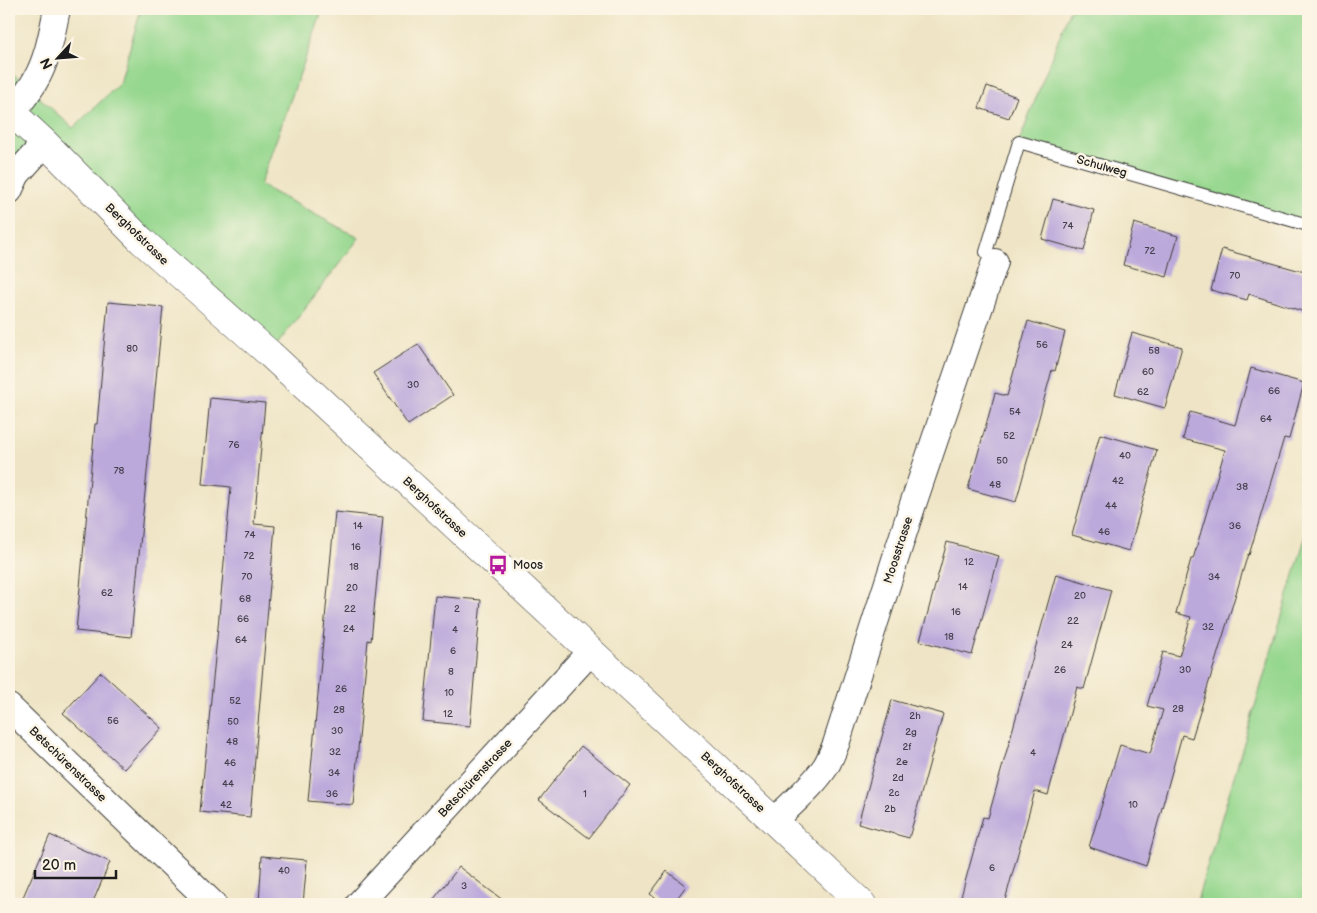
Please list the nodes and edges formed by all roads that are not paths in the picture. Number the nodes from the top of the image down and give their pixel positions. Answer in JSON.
{"nodes":[{"id":1,"x":57,"y":9,"type":"edge"},
{"id":2,"x":10,"y":111,"type":"edge"},
{"id":3,"x":45,"y":144,"type":"junction"},
{"id":4,"x":9,"y":191,"type":"edge"},
{"id":5,"x":1308,"y":225,"type":"edge"},
{"id":6,"x":995,"y":262,"type":"joint"},
{"id":7,"x":591,"y":652,"type":"junction"},
{"id":8,"x":9,"y":707,"type":"edge"},
{"id":9,"x":774,"y":821,"type":"junction"},
{"id":10,"x":213,"y":904,"type":"edge"},
{"id":11,"x":359,"y":904,"type":"edge"},
{"id":12,"x":862,"y":904,"type":"edge"}],
"edges":[{"from":1,"to":2,"type":"street"},
{"from":2,"to":3,"type":"street","name":"Berghofstrasse"},
{"from":3,"to":4,"type":"street"},
{"from":3,"to":7,"type":"street","name":"Berghofstrasse"},
{"from":5,"to":6,"type":"lane","name":"Schulweg"},
{"from":6,"to":9,"type":"street","name":"Moosstrasse"},
{"from":7,"to":9,"type":"street","name":"Berghofstrasse"},
{"from":7,"to":11,"type":"street","name":"Betschürenstrasse"},
{"from":8,"to":10,"type":"street","name":"Betschürenstrasse"},
{"from":9,"to":12,"type":"street","name":"Berghofstrasse"}]}
